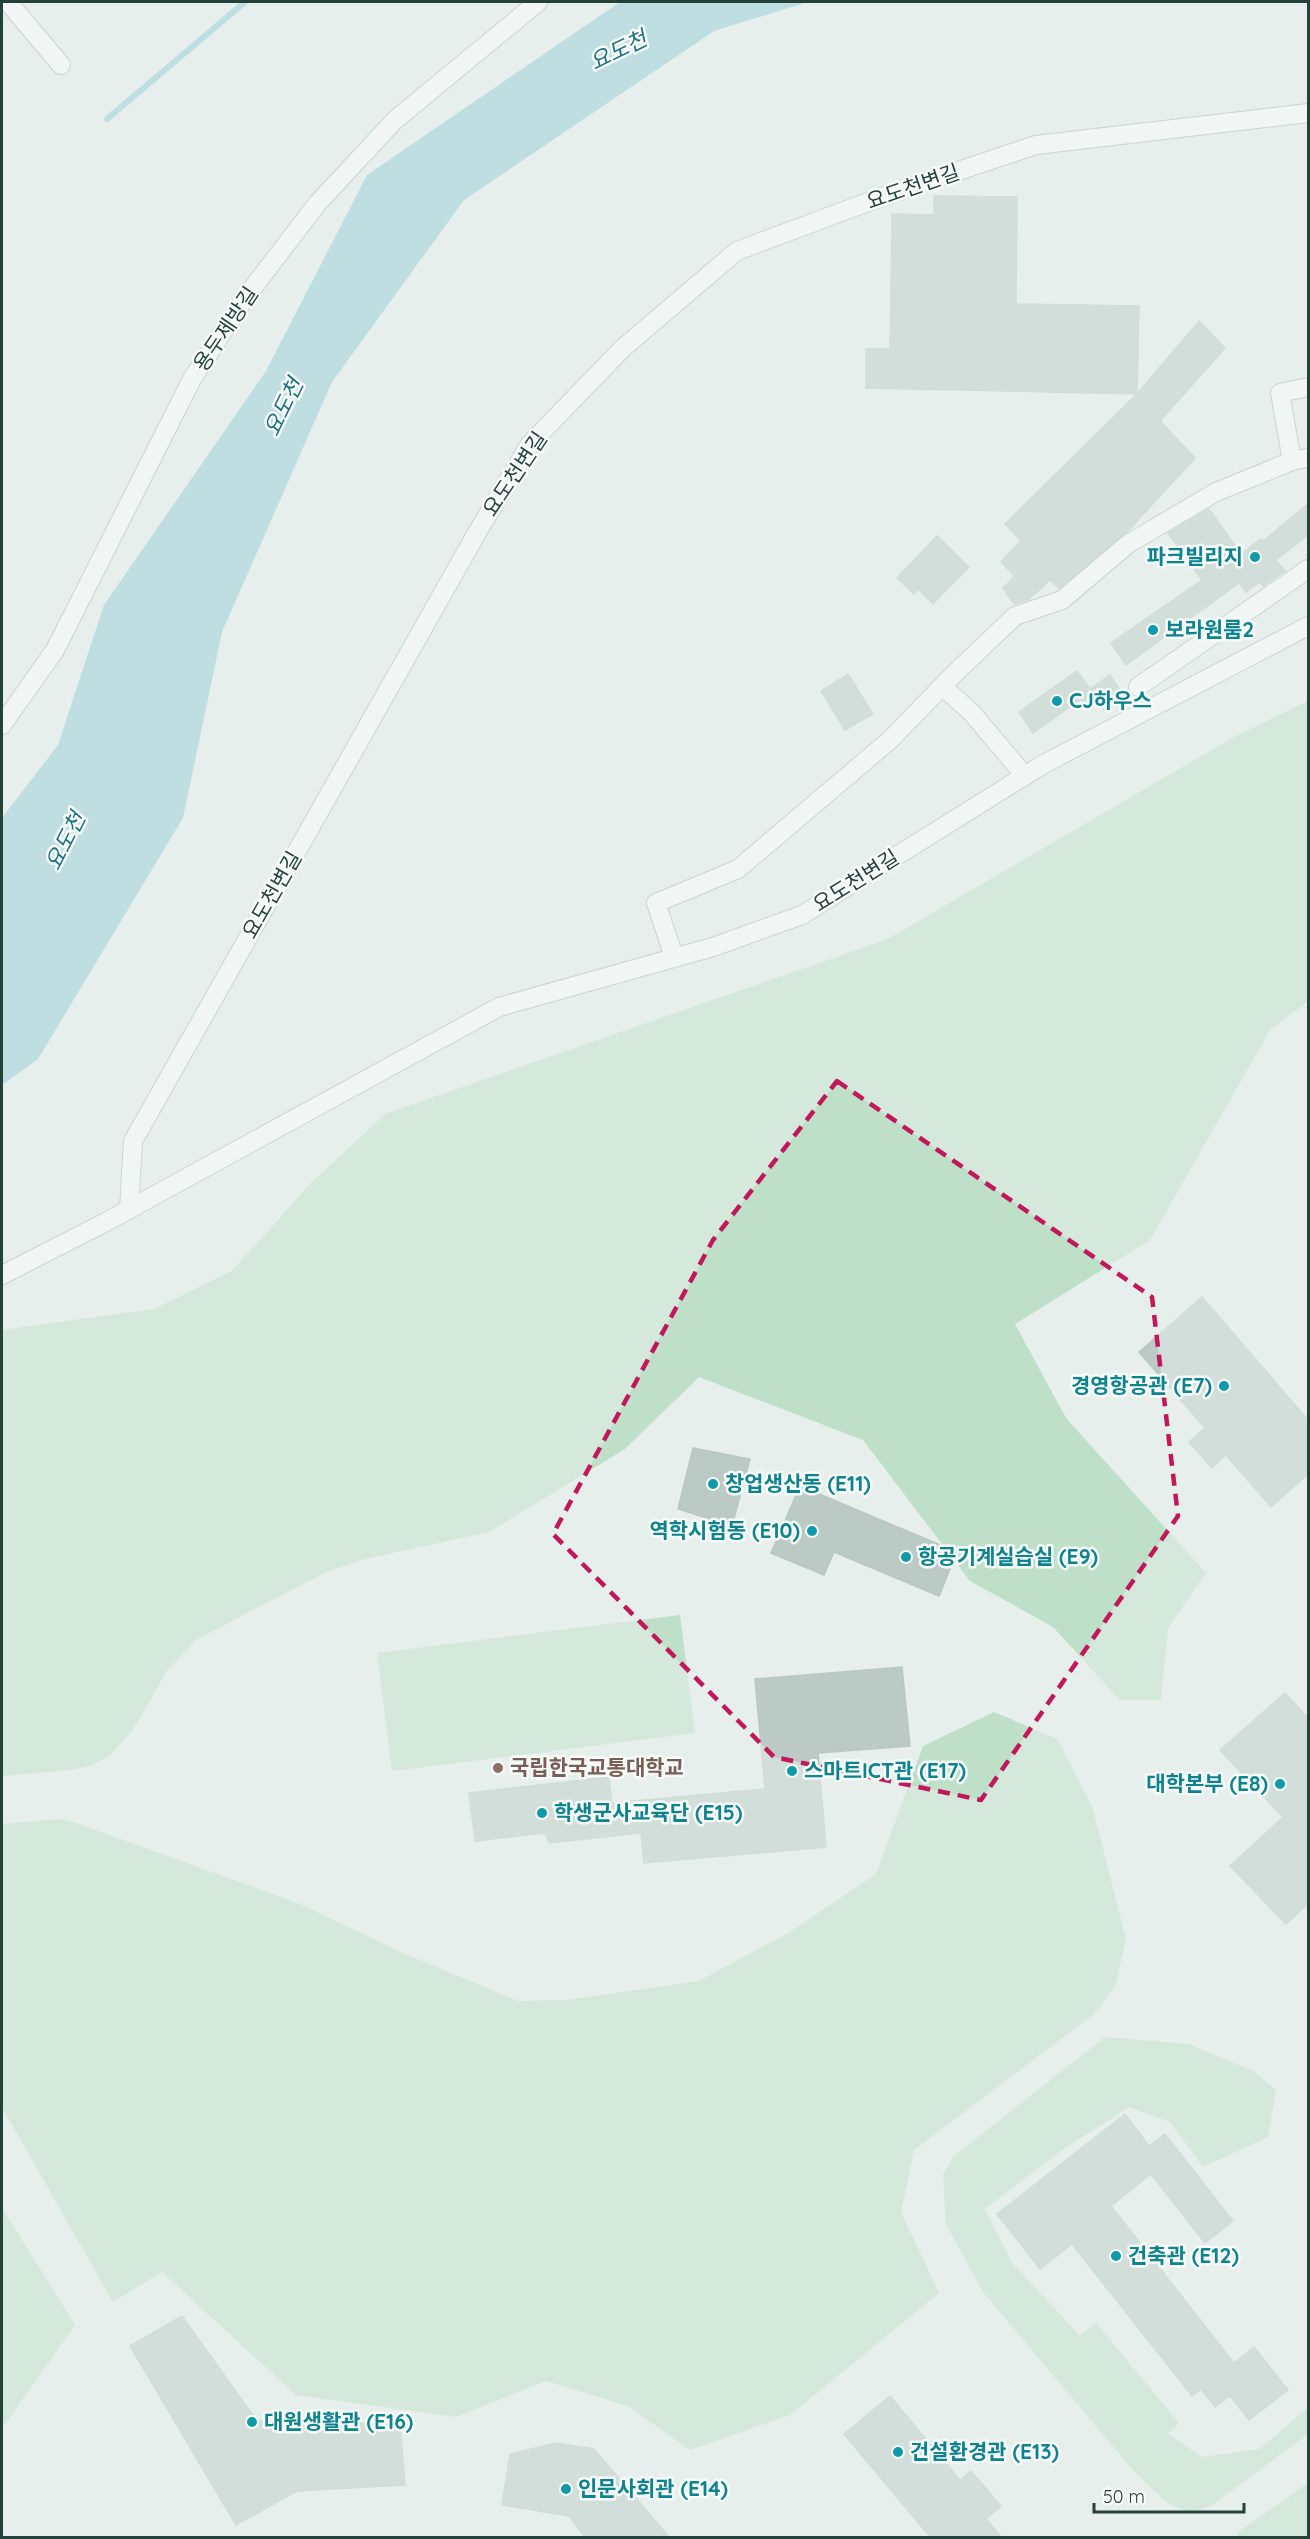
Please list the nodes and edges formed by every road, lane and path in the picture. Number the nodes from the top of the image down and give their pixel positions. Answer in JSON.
{"nodes":[{"id":1,"x":8,"y":2,"type":"edge"},
{"id":2,"x":538,"y":2,"type":"edge"},
{"id":3,"x":61,"y":65,"type":"dead end"},
{"id":4,"x":1308,"y":113,"type":"edge"},
{"id":5,"x":1308,"y":387,"type":"edge"},
{"id":6,"x":1300,"y":460,"type":"edge"},
{"id":7,"x":1308,"y":569,"type":"edge"},
{"id":8,"x":1308,"y":626,"type":"edge"},
{"id":9,"x":942,"y":686,"type":"junction"},
{"id":10,"x":1138,"y":687,"type":"dead end"},
{"id":11,"x":2,"y":725,"type":"edge"},
{"id":12,"x":1025,"y":776,"type":"junction"},
{"id":13,"x":674,"y":957,"type":"junction"},
{"id":14,"x":129,"y":1209,"type":"junction"},
{"id":15,"x":2,"y":1275,"type":"edge"}],
"edges":[{"from":1,"to":3,"type":"street"},
{"from":2,"to":11,"type":"street","name":"용두제방길"},
{"from":4,"to":14,"type":"street","name":"요도천변길"},
{"from":5,"to":6,"type":"street"},
{"from":6,"to":9,"type":"street"},
{"from":7,"to":10,"type":"street"},
{"from":8,"to":12,"type":"street","name":"요도천변길"},
{"from":9,"to":12,"type":"street"},
{"from":9,"to":13,"type":"street"},
{"from":12,"to":13,"type":"street","name":"요도천변길"},
{"from":13,"to":14,"type":"street","name":"요도천변길"},
{"from":14,"to":15,"type":"street","name":"요도천변길"}]}
